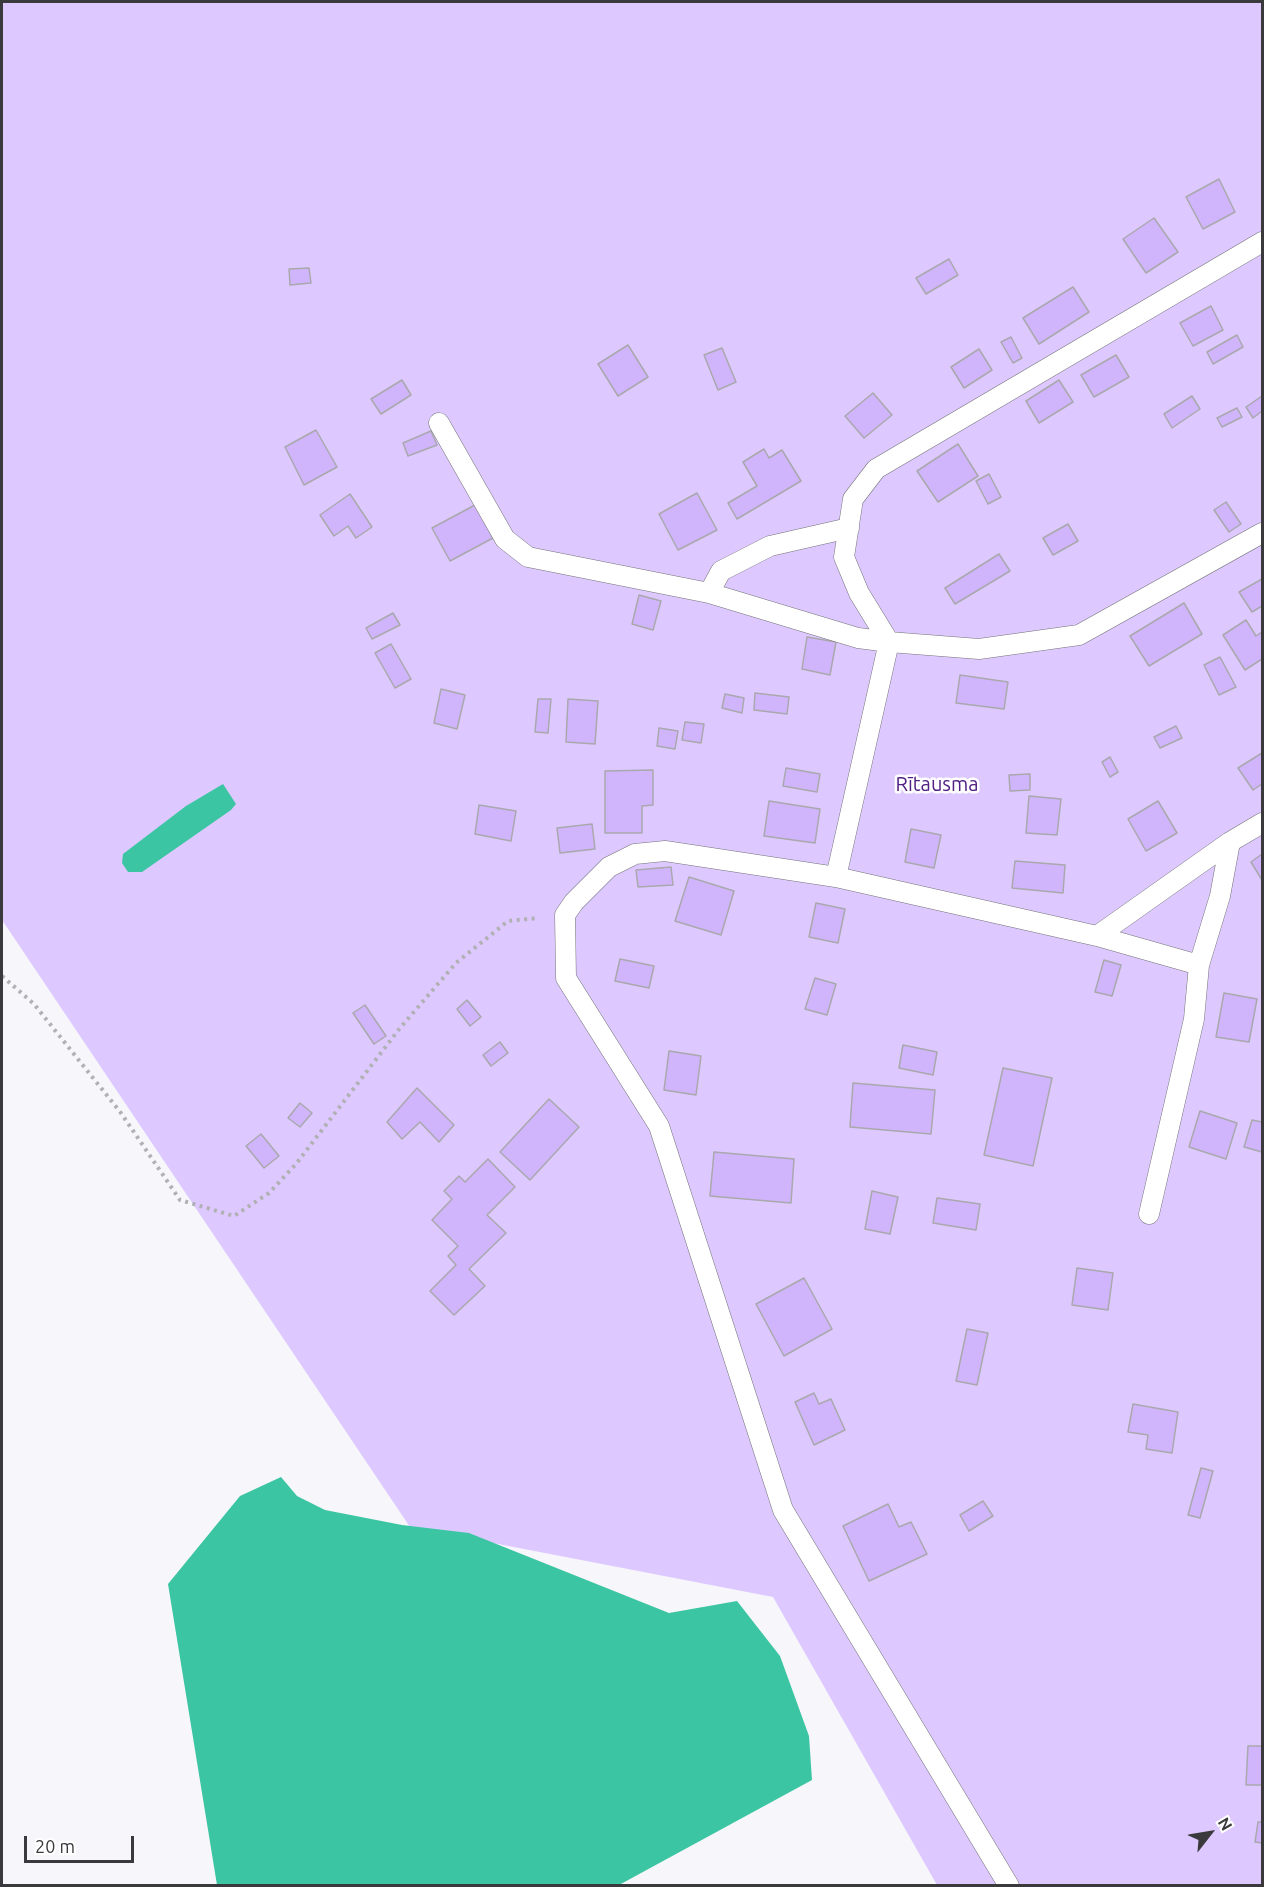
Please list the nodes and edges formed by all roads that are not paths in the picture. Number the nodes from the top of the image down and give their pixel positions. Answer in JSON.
{"nodes":[{"id":1,"x":1260,"y":248,"type":"edge"},
{"id":2,"x":439,"y":423,"type":"dead end"},
{"id":3,"x":849,"y":528,"type":"junction"},
{"id":4,"x":1263,"y":533,"type":"edge"},
{"id":5,"x":709,"y":593,"type":"junction"},
{"id":6,"x":888,"y":642,"type":"junction"},
{"id":7,"x":1263,"y":823,"type":"edge"},
{"id":8,"x":1230,"y":842,"type":"junction"},
{"id":9,"x":836,"y":877,"type":"junction"},
{"id":10,"x":1097,"y":936,"type":"junction"},
{"id":11,"x":1199,"y":965,"type":"junction"},
{"id":12,"x":1149,"y":1214,"type":"dead end"},
{"id":13,"x":1009,"y":1886,"type":"edge"}],
"edges":[{"from":1,"to":3,"type":"lane"},
{"from":2,"to":5,"type":"lane"},
{"from":3,"to":5,"type":"lane"},
{"from":3,"to":6,"type":"lane"},
{"from":4,"to":6,"type":"lane"},
{"from":5,"to":6,"type":"lane"},
{"from":6,"to":9,"type":"lane"},
{"from":7,"to":8,"type":"lane"},
{"from":8,"to":10,"type":"lane"},
{"from":8,"to":11,"type":"lane"},
{"from":9,"to":10,"type":"lane"},
{"from":9,"to":13,"type":"lane"},
{"from":10,"to":11,"type":"lane"},
{"from":11,"to":12,"type":"lane"}]}
